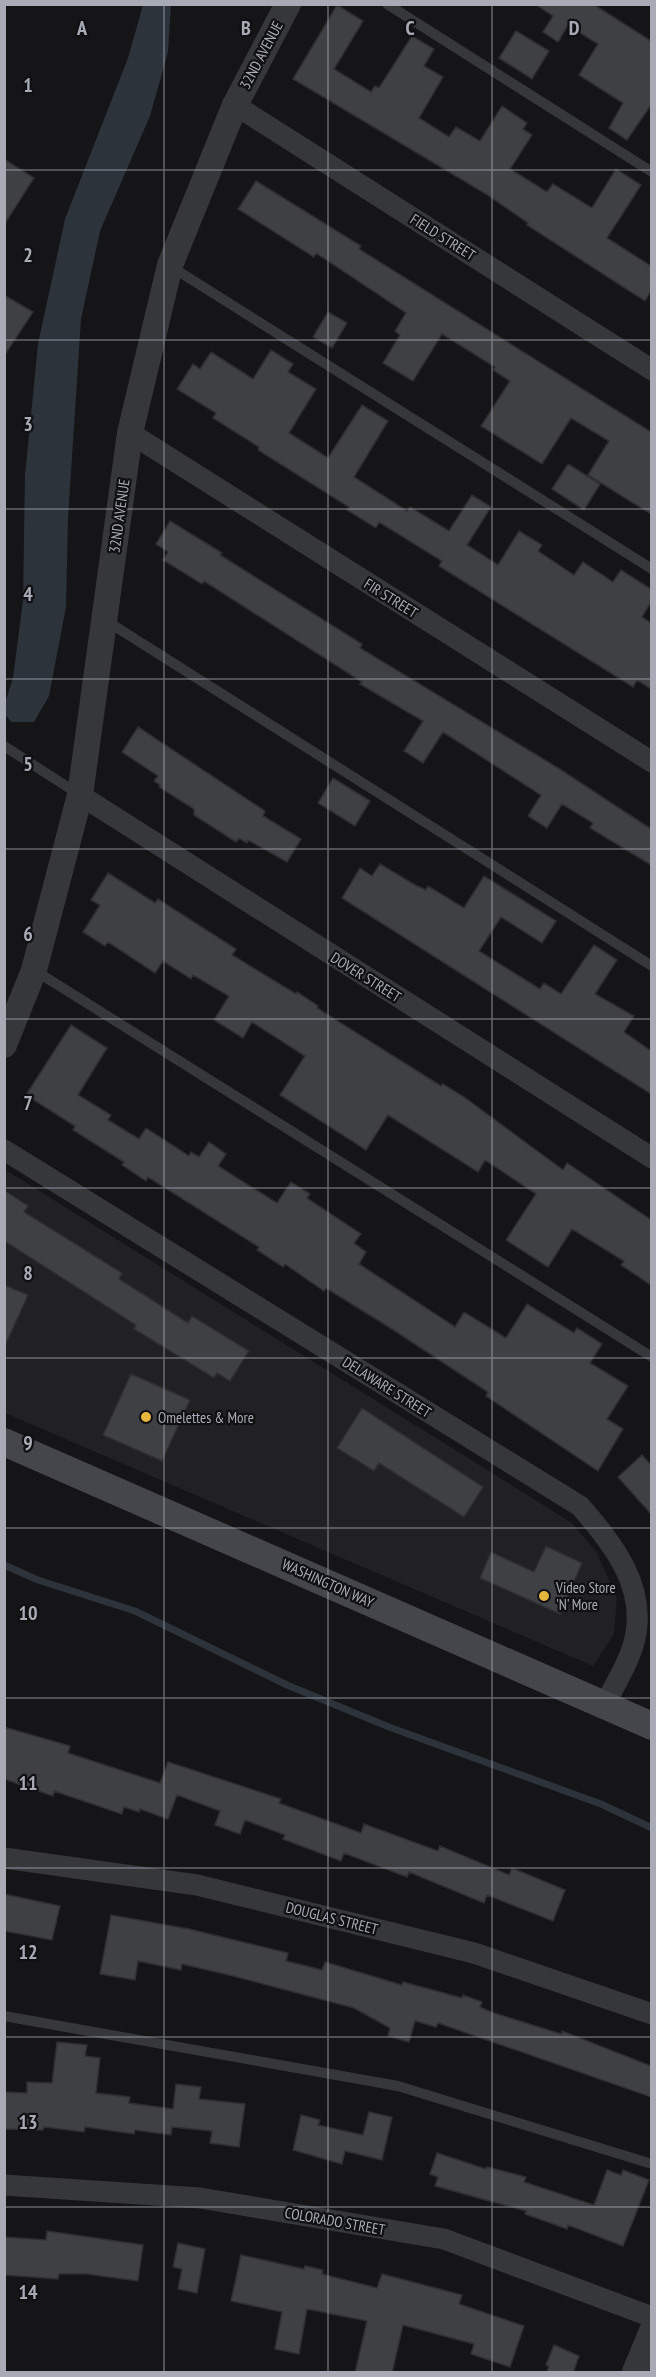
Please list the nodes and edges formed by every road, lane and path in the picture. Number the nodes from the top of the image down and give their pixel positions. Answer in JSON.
{"nodes":[{"id":1,"x":288,"y":4,"type":"edge"},
{"id":2,"x":387,"y":4,"type":"edge"},
{"id":3,"x":235,"y":105,"type":"junction"},
{"id":4,"x":651,"y":172,"type":"edge"},
{"id":5,"x":170,"y":266,"type":"junction"},
{"id":6,"x":651,"y":370,"type":"edge"},
{"id":7,"x":130,"y":433,"type":"junction"},
{"id":8,"x":651,"y":569,"type":"edge"},
{"id":9,"x":105,"y":620,"type":"junction"},
{"id":10,"x":4,"y":746,"type":"edge"},
{"id":11,"x":651,"y":762,"type":"edge"},
{"id":12,"x":80,"y":795,"type":"junction"},
{"id":13,"x":651,"y":966,"type":"edge"},
{"id":14,"x":34,"y":970,"type":"junction"},
{"id":15,"x":4,"y":1045,"type":"edge"},
{"id":16,"x":4,"y":1150,"type":"edge"},
{"id":17,"x":651,"y":1158,"type":"edge"},
{"id":18,"x":651,"y":1358,"type":"edge"},
{"id":19,"x":4,"y":1442,"type":"edge"},
{"id":20,"x":605,"y":1704,"type":"junction"},
{"id":21,"x":651,"y":1725,"type":"edge"},
{"id":22,"x":4,"y":1858,"type":"edge"},
{"id":23,"x":651,"y":2014,"type":"edge"},
{"id":24,"x":4,"y":2016,"type":"edge"},
{"id":25,"x":651,"y":2164,"type":"edge"},
{"id":26,"x":4,"y":2185,"type":"edge"},
{"id":27,"x":651,"y":2317,"type":"edge"},
{"id":28,"x":651,"y":2331,"type":"edge"},
{"id":29,"x":635,"y":2373,"type":"edge"}],
"edges":[{"from":1,"to":3,"type":"street","name":"32ND AVENUE"},
{"from":2,"to":4,"type":"lane"},
{"from":3,"to":5,"type":"street","name":"32ND AVENUE"},
{"from":3,"to":6,"type":"street","name":"FIELD STREET"},
{"from":5,"to":7,"type":"street","name":"32ND AVENUE"},
{"from":5,"to":8,"type":"lane"},
{"from":7,"to":9,"type":"street","name":"32ND AVENUE"},
{"from":7,"to":11,"type":"street","name":"FIR STREET"},
{"from":9,"to":12,"type":"street","name":"32ND AVENUE"},
{"from":9,"to":13,"type":"lane"},
{"from":10,"to":12,"type":"lane"},
{"from":12,"to":14,"type":"street","name":"32ND AVENUE"},
{"from":12,"to":17,"type":"street","name":"DOVER STREET"},
{"from":14,"to":15,"type":"street","name":"32ND AVENUE"},
{"from":14,"to":18,"type":"lane"},
{"from":16,"to":20,"type":"street","name":"DELAWARE STREET"},
{"from":19,"to":20,"type":"main road","name":"WASHINGTON WAY"},
{"from":20,"to":21,"type":"main road","name":"WASHINGTON WAY"},
{"from":22,"to":23,"type":"street","name":"DOUGLAS STREET"},
{"from":24,"to":25,"type":"lane"},
{"from":26,"to":27,"type":"street","name":"COLORADO STREET"},
{"from":28,"to":29,"type":"street"}]}
